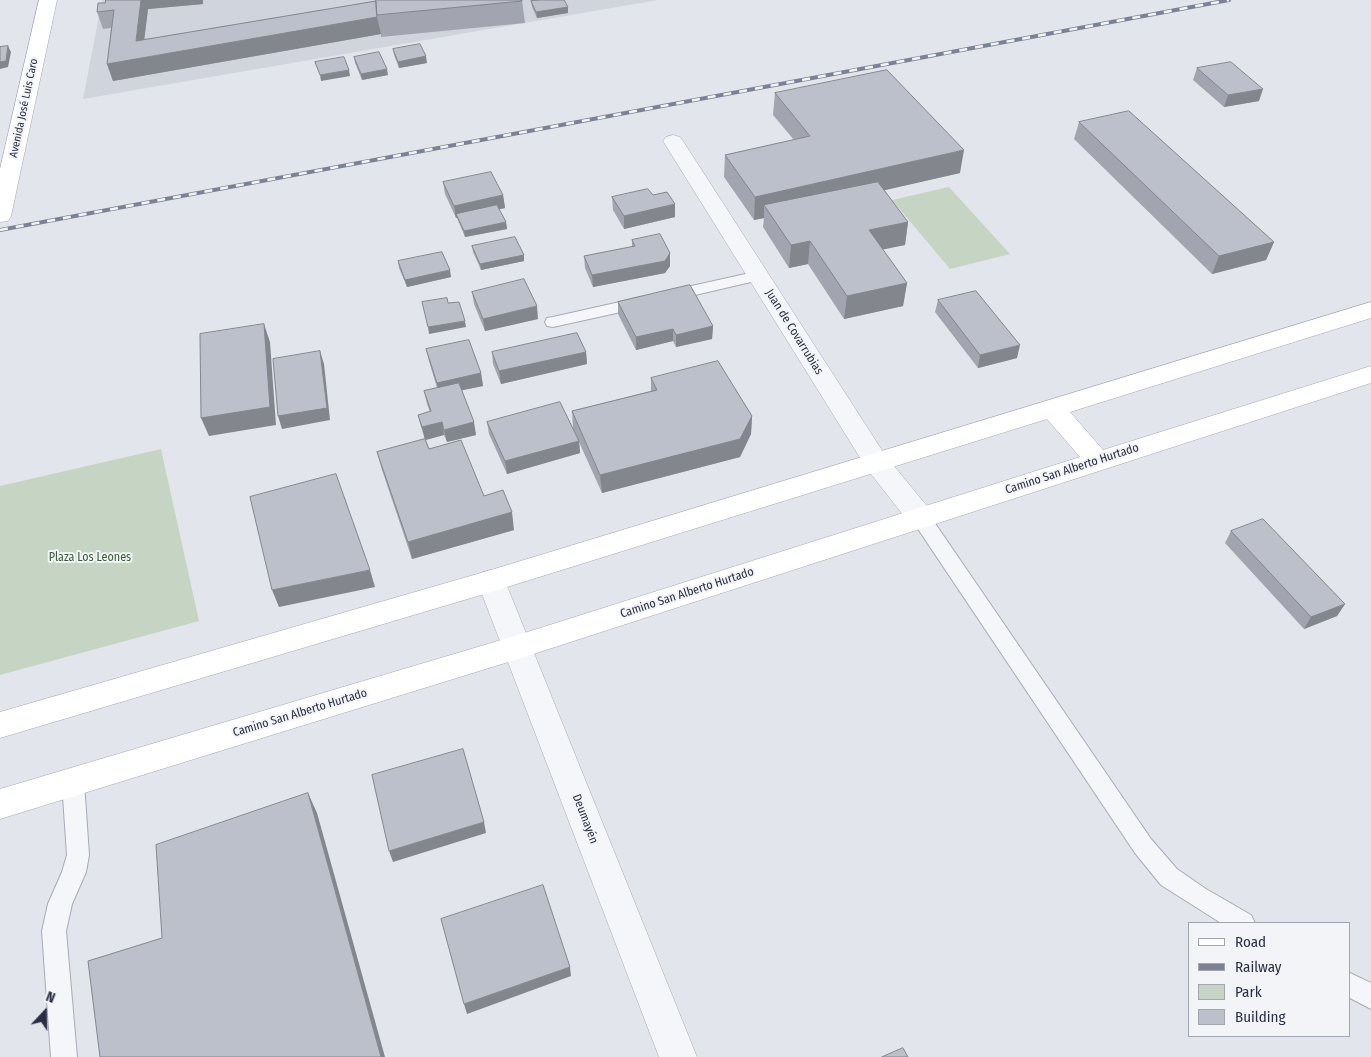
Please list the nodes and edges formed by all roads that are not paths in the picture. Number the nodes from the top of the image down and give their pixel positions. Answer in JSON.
{"nodes":[{"id":1,"x":48,"y":0,"type":"edge"},
{"id":2,"x":673,"y":141,"type":"dead end"},
{"id":3,"x":0,"y":216,"type":"edge"},
{"id":4,"x":759,"y":276,"type":"junction"},
{"id":5,"x":1371,"y":310,"type":"edge"},
{"id":6,"x":553,"y":322,"type":"dead end"},
{"id":7,"x":1371,"y":374,"type":"edge"},
{"id":8,"x":1052,"y":408,"type":"junction"},
{"id":9,"x":1098,"y":461,"type":"junction"},
{"id":10,"x":876,"y":462,"type":"junction"},
{"id":11,"x":921,"y":518,"type":"junction"},
{"id":12,"x":491,"y":581,"type":"junction"},
{"id":13,"x":518,"y":647,"type":"junction"},
{"id":14,"x":0,"y":725,"type":"edge"},
{"id":15,"x":73,"y":782,"type":"junction"},
{"id":16,"x":0,"y":804,"type":"edge"},
{"id":17,"x":1241,"y":922,"type":"edge"},
{"id":18,"x":1351,"y":986,"type":"edge"},
{"id":19,"x":1371,"y":997,"type":"edge"},
{"id":20,"x":64,"y":1057,"type":"edge"},
{"id":21,"x":678,"y":1057,"type":"edge"}],
"edges":[{"from":1,"to":3,"type":"main road","name":"Avenida José Luis Caro"},
{"from":2,"to":4,"type":"street","name":"Juan de Covarrubias"},
{"from":4,"to":6,"type":"lane"},
{"from":4,"to":10,"type":"street","name":"Juan de Covarrubias"},
{"from":5,"to":8,"type":"main road"},
{"from":7,"to":9,"type":"main road","name":"Camino San Alberto Hurtado"},
{"from":8,"to":9,"type":"main road"},
{"from":8,"to":10,"type":"main road"},
{"from":9,"to":11,"type":"main road","name":"Camino San Alberto Hurtado"},
{"from":10,"to":11,"type":"street","name":"Juan de Covarrubias"},
{"from":10,"to":12,"type":"main road"},
{"from":11,"to":13,"type":"main road","name":"Camino San Alberto Hurtado"},
{"from":11,"to":17,"type":"lane"},
{"from":12,"to":13,"type":"street","name":"Deumayén"},
{"from":12,"to":14,"type":"main road"},
{"from":13,"to":15,"type":"main road","name":"Camino San Alberto Hurtado"},
{"from":13,"to":21,"type":"street","name":"Deumayén"},
{"from":15,"to":16,"type":"main road","name":"Camino San Alberto Hurtado"},
{"from":15,"to":20,"type":"lane"},
{"from":18,"to":19,"type":"lane"}]}
